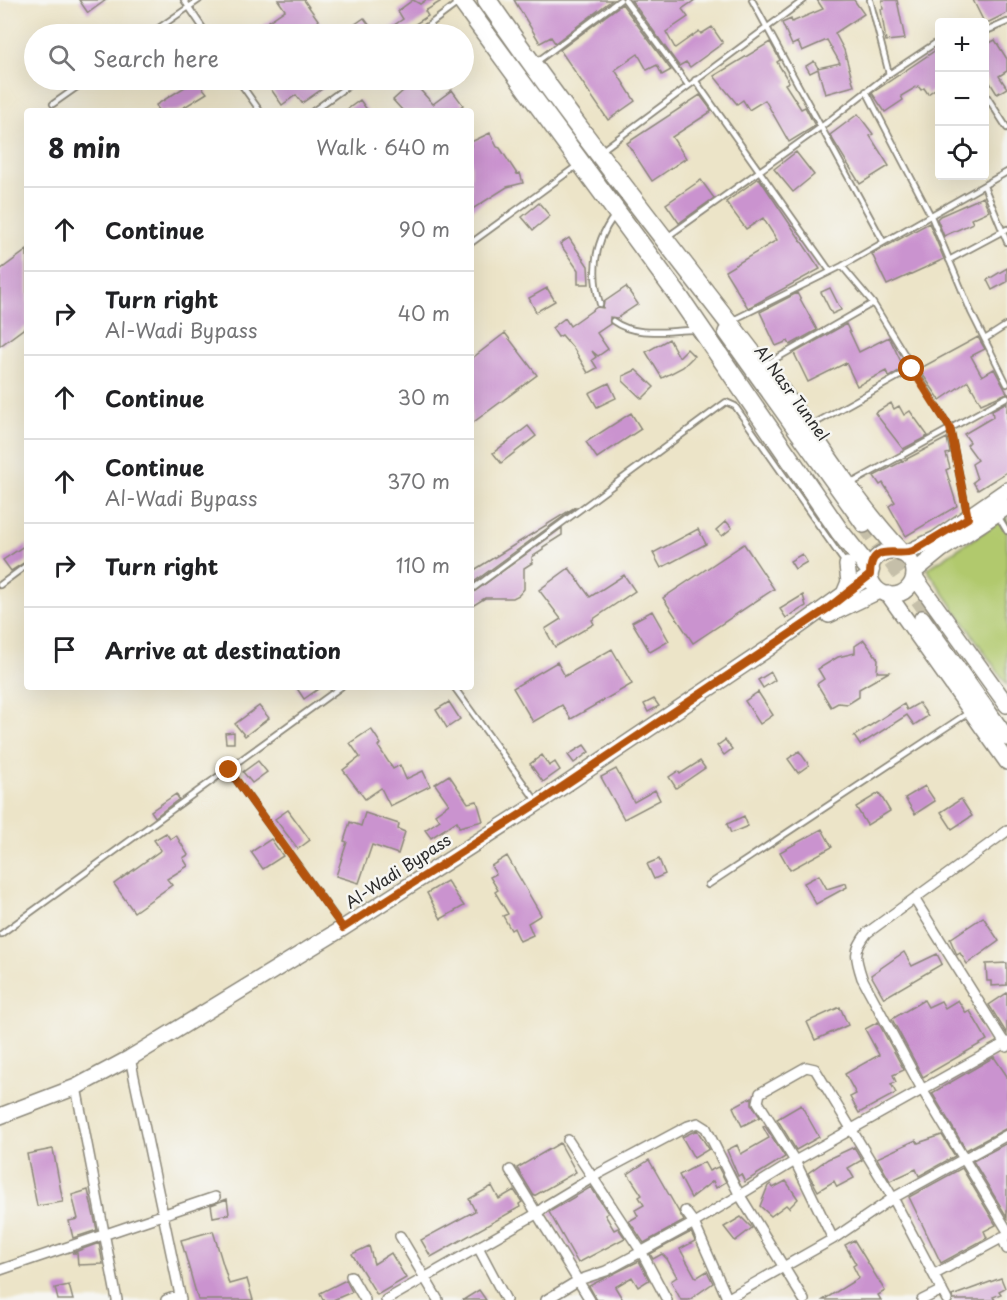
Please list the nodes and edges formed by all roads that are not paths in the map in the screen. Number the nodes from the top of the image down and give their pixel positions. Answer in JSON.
{"nodes":[{"id":1,"x":184,"y":0,"type":"edge"},
{"id":2,"x":199,"y":0,"type":"edge"},
{"id":3,"x":461,"y":0,"type":"edge"},
{"id":4,"x":487,"y":0,"type":"edge"},
{"id":5,"x":620,"y":0,"type":"edge"},
{"id":6,"x":625,"y":0,"type":"edge"},
{"id":7,"x":752,"y":0,"type":"edge"},
{"id":8,"x":804,"y":0,"type":"edge"},
{"id":9,"x":870,"y":0,"type":"edge"},
{"id":10,"x":189,"y":7,"type":"junction"},
{"id":11,"x":1007,"y":22,"type":"edge"},
{"id":12,"x":164,"y":24,"type":"edge"},
{"id":13,"x":200,"y":24,"type":"edge"},
{"id":14,"x":430,"y":24,"type":"edge"},
{"id":15,"x":766,"y":27,"type":"junction"},
{"id":16,"x":989,"y":31,"type":"edge"},
{"id":17,"x":935,"y":43,"type":"edge"},
{"id":18,"x":533,"y":65,"type":"junction"},
{"id":19,"x":889,"y":74,"type":"junction"},
{"id":20,"x":695,"y":80,"type":"junction"},
{"id":21,"x":548,"y":84,"type":"junction"},
{"id":22,"x":688,"y":85,"type":"junction"},
{"id":23,"x":73,"y":90,"type":"edge"},
{"id":24,"x":245,"y":90,"type":"edge"},
{"id":25,"x":342,"y":90,"type":"edge"},
{"id":26,"x":866,"y":91,"type":"junction"},
{"id":27,"x":530,"y":96,"type":"junction"},
{"id":28,"x":989,"y":100,"type":"edge"},
{"id":29,"x":53,"y":104,"type":"dead end"},
{"id":30,"x":258,"y":108,"type":"edge"},
{"id":31,"x":317,"y":108,"type":"edge"},
{"id":32,"x":821,"y":127,"type":"junction"},
{"id":33,"x":1007,"y":128,"type":"edge"},
{"id":34,"x":598,"y":152,"type":"junction"},
{"id":35,"x":580,"y":163,"type":"junction"},
{"id":36,"x":760,"y":171,"type":"junction"},
{"id":37,"x":1007,"y":172,"type":"edge"},
{"id":38,"x":984,"y":186,"type":"junction"},
{"id":39,"x":631,"y":197,"type":"junction"},
{"id":40,"x":617,"y":212,"type":"junction"},
{"id":41,"x":931,"y":216,"type":"junction"},
{"id":42,"x":1005,"y":231,"type":"edge"},
{"id":43,"x":664,"y":240,"type":"junction"},
{"id":44,"x":474,"y":241,"type":"edge"},
{"id":45,"x":883,"y":241,"type":"junction"},
{"id":46,"x":1007,"y":242,"type":"edge"},
{"id":47,"x":950,"y":260,"type":"junction"},
{"id":48,"x":842,"y":266,"type":"junction"},
{"id":49,"x":830,"y":271,"type":"junction"},
{"id":50,"x":696,"y":280,"type":"junction"},
{"id":51,"x":677,"y":294,"type":"junction"},
{"id":52,"x":873,"y":303,"type":"junction"},
{"id":53,"x":600,"y":304,"type":"dead end"},
{"id":54,"x":613,"y":321,"type":"dead end"},
{"id":55,"x":729,"y":322,"type":"junction"},
{"id":56,"x":1007,"y":325,"type":"edge"},
{"id":57,"x":700,"y":330,"type":"junction"},
{"id":58,"x":985,"y":339,"type":"junction"},
{"id":59,"x":763,"y":366,"type":"junction"},
{"id":60,"x":912,"y":369,"type":"junction"},
{"id":61,"x":1007,"y":384,"type":"edge"},
{"id":62,"x":1007,"y":397,"type":"edge"},
{"id":63,"x":808,"y":428,"type":"junction"},
{"id":64,"x":950,"y":428,"type":"junction"},
{"id":65,"x":848,"y":485,"type":"junction"},
{"id":66,"x":1007,"y":490,"type":"edge"},
{"id":67,"x":1002,"y":511,"type":"edge"},
{"id":68,"x":968,"y":518,"type":"junction"},
{"id":69,"x":1007,"y":531,"type":"edge"},
{"id":70,"x":903,"y":553,"type":"junction"},
{"id":71,"x":24,"y":567,"type":"edge"},
{"id":72,"x":862,"y":571,"type":"junction"},
{"id":73,"x":914,"y":574,"type":"junction"},
{"id":74,"x":0,"y":585,"type":"edge"},
{"id":75,"x":474,"y":588,"type":"edge"},
{"id":76,"x":883,"y":592,"type":"junction"},
{"id":77,"x":844,"y":594,"type":"junction"},
{"id":78,"x":769,"y":648,"type":"junction"},
{"id":79,"x":337,"y":690,"type":"edge"},
{"id":80,"x":456,"y":690,"type":"edge"},
{"id":81,"x":1007,"y":705,"type":"edge"},
{"id":82,"x":970,"y":712,"type":"junction"},
{"id":83,"x":1007,"y":726,"type":"edge"},
{"id":84,"x":1007,"y":738,"type":"edge"},
{"id":85,"x":1007,"y":762,"type":"edge"},
{"id":86,"x":229,"y":770,"type":"junction"},
{"id":87,"x":538,"y":803,"type":"junction"},
{"id":88,"x":1007,"y":831,"type":"edge"},
{"id":89,"x":708,"y":885,"type":"dead end"},
{"id":90,"x":915,"y":900,"type":"junction"},
{"id":91,"x":343,"y":928,"type":"junction"},
{"id":92,"x":1,"y":934,"type":"edge"},
{"id":93,"x":1006,"y":1044,"type":"edge"},
{"id":94,"x":130,"y":1058,"type":"junction"},
{"id":95,"x":76,"y":1087,"type":"junction"},
{"id":96,"x":923,"y":1091,"type":"junction"},
{"id":97,"x":0,"y":1116,"type":"edge"},
{"id":98,"x":852,"y":1132,"type":"junction"},
{"id":99,"x":1007,"y":1135,"type":"edge"},
{"id":100,"x":568,"y":1140,"type":"dead end"},
{"id":101,"x":963,"y":1157,"type":"junction"},
{"id":102,"x":795,"y":1161,"type":"junction"},
{"id":103,"x":510,"y":1170,"type":"dead end"},
{"id":104,"x":592,"y":1178,"type":"junction"},
{"id":105,"x":739,"y":1194,"type":"junction"},
{"id":106,"x":215,"y":1197,"type":"dead end"},
{"id":107,"x":893,"y":1198,"type":"junction"},
{"id":108,"x":686,"y":1211,"type":"dead end"},
{"id":109,"x":165,"y":1213,"type":"junction"},
{"id":110,"x":536,"y":1214,"type":"junction"},
{"id":111,"x":694,"y":1223,"type":"junction"},
{"id":112,"x":104,"y":1233,"type":"junction"},
{"id":113,"x":1005,"y":1234,"type":"edge"},
{"id":114,"x":400,"y":1236,"type":"dead end"},
{"id":115,"x":833,"y":1239,"type":"junction"},
{"id":116,"x":478,"y":1247,"type":"junction"},
{"id":117,"x":1007,"y":1249,"type":"edge"},
{"id":118,"x":641,"y":1251,"type":"junction"},
{"id":119,"x":782,"y":1266,"type":"junction"},
{"id":120,"x":0,"y":1270,"type":"edge"},
{"id":121,"x":935,"y":1274,"type":"junction"},
{"id":122,"x":351,"y":1276,"type":"dead end"},
{"id":123,"x":425,"y":1276,"type":"junction"},
{"id":124,"x":579,"y":1280,"type":"junction"},
{"id":125,"x":942,"y":1290,"type":"junction"},
{"id":126,"x":181,"y":1298,"type":"edge"},
{"id":127,"x":117,"y":1300,"type":"edge"},
{"id":128,"x":166,"y":1300,"type":"edge"},
{"id":129,"x":365,"y":1300,"type":"edge"},
{"id":130,"x":386,"y":1300,"type":"edge"},
{"id":131,"x":438,"y":1300,"type":"edge"},
{"id":132,"x":506,"y":1300,"type":"edge"},
{"id":133,"x":546,"y":1300,"type":"edge"},
{"id":134,"x":590,"y":1300,"type":"edge"},
{"id":135,"x":667,"y":1300,"type":"edge"},
{"id":136,"x":727,"y":1300,"type":"edge"},
{"id":137,"x":804,"y":1300,"type":"edge"},
{"id":138,"x":922,"y":1300,"type":"edge"},
{"id":139,"x":947,"y":1300,"type":"edge"}],
"edges":[{"from":1,"to":10,"type":"lane"},
{"from":2,"to":10,"type":"lane"},
{"from":3,"to":14,"type":"lane"},
{"from":3,"to":27,"type":"highway"},
{"from":4,"to":18,"type":"highway"},
{"from":5,"to":18,"type":"lane"},
{"from":6,"to":22,"type":"lane"},
{"from":7,"to":15,"type":"lane"},
{"from":8,"to":15,"type":"lane"},
{"from":9,"to":19,"type":"lane"},
{"from":10,"to":12,"type":"lane"},
{"from":10,"to":13,"type":"lane"},
{"from":11,"to":16,"type":"lane"},
{"from":15,"to":20,"type":"lane"},
{"from":15,"to":32,"type":"lane"},
{"from":17,"to":19,"type":"lane"},
{"from":18,"to":21,"type":"highway"},
{"from":19,"to":26,"type":"lane"},
{"from":20,"to":22,"type":"lane"},
{"from":20,"to":36,"type":"lane"},
{"from":21,"to":27,"type":"highway"},
{"from":21,"to":34,"type":"highway"},
{"from":22,"to":34,"type":"lane"},
{"from":23,"to":29,"type":"lane"},
{"from":24,"to":30,"type":"lane"},
{"from":25,"to":31,"type":"lane"},
{"from":26,"to":32,"type":"lane"},
{"from":26,"to":41,"type":"lane"},
{"from":27,"to":35,"type":"highway"},
{"from":28,"to":33,"type":"lane"},
{"from":32,"to":36,"type":"lane"},
{"from":32,"to":45,"type":"lane"},
{"from":34,"to":39,"type":"highway"},
{"from":35,"to":40,"type":"highway"},
{"from":35,"to":44,"type":"lane"},
{"from":36,"to":43,"type":"lane"},
{"from":36,"to":49,"type":"lane"},
{"from":37,"to":38,"type":"lane"},
{"from":38,"to":41,"type":"lane"},
{"from":38,"to":42,"type":"lane"},
{"from":39,"to":40,"type":"highway"},
{"from":39,"to":43,"type":"highway"},
{"from":40,"to":51,"type":"highway"},
{"from":40,"to":53,"type":"lane"},
{"from":41,"to":45,"type":"lane"},
{"from":41,"to":47,"type":"lane"},
{"from":42,"to":46,"type":"lane"},
{"from":42,"to":47,"type":"lane"},
{"from":43,"to":50,"type":"highway"},
{"from":45,"to":48,"type":"lane"},
{"from":47,"to":58,"type":"lane"},
{"from":48,"to":49,"type":"lane"},
{"from":48,"to":52,"type":"lane"},
{"from":49,"to":55,"type":"lane"},
{"from":50,"to":51,"type":"main road","name":"Al Nasr Tunnel"},
{"from":50,"to":55,"type":"highway"},
{"from":51,"to":57,"type":"highway"},
{"from":52,"to":59,"type":"lane"},
{"from":52,"to":60,"type":"lane"},
{"from":54,"to":57,"type":"lane"},
{"from":55,"to":59,"type":"highway"},
{"from":56,"to":58,"type":"lane"},
{"from":57,"to":72,"type":"highway"},
{"from":58,"to":61,"type":"lane"},
{"from":59,"to":63,"type":"highway"},
{"from":60,"to":63,"type":"lane"},
{"from":60,"to":64,"type":"lane"},
{"from":62,"to":64,"type":"lane"},
{"from":63,"to":65,"type":"highway"},
{"from":64,"to":65,"type":"lane"},
{"from":64,"to":68,"type":"lane"},
{"from":65,"to":70,"type":"highway"},
{"from":66,"to":68,"type":"main road"},
{"from":67,"to":69,"type":"lane"},
{"from":67,"to":73,"type":"main road"},
{"from":68,"to":70,"type":"main road"},
{"from":70,"to":72,"type":"main road"},
{"from":70,"to":73,"type":"main road"},
{"from":71,"to":74,"type":"lane"},
{"from":72,"to":75,"type":"lane"},
{"from":72,"to":76,"type":"main road"},
{"from":72,"to":77,"type":"main road","name":"Al-Wadi Bypass"},
{"from":72,"to":77,"type":"main road"},
{"from":73,"to":76,"type":"main road"},
{"from":73,"to":81,"type":"main road"},
{"from":76,"to":78,"type":"main road","name":"Al-Wadi Bypass"},
{"from":76,"to":82,"type":"main road"},
{"from":77,"to":78,"type":"main road","name":"Al-Wadi Bypass"},
{"from":78,"to":87,"type":"main road","name":"Al-Wadi Bypass"},
{"from":79,"to":86,"type":"lane"},
{"from":80,"to":87,"type":"lane"},
{"from":82,"to":85,"type":"main road"},
{"from":82,"to":89,"type":"lane"},
{"from":83,"to":84,"type":"main road"},
{"from":86,"to":91,"type":"lane"},
{"from":86,"to":92,"type":"lane"},
{"from":87,"to":91,"type":"main road","name":"Al-Wadi Bypass"},
{"from":88,"to":90,"type":"street"},
{"from":90,"to":93,"type":"street"},
{"from":90,"to":96,"type":"street"},
{"from":91,"to":94,"type":"main road","name":"Al-Wadi Bypass"},
{"from":93,"to":96,"type":"street"},
{"from":94,"to":95,"type":"main road","name":"Al-Wadi Bypass"},
{"from":94,"to":109,"type":"street"},
{"from":95,"to":97,"type":"main road","name":"Al-Wadi Bypass"},
{"from":95,"to":112,"type":"street"},
{"from":96,"to":98,"type":"street"},
{"from":96,"to":101,"type":"street"},
{"from":98,"to":102,"type":"street"},
{"from":98,"to":102,"type":"street"},
{"from":98,"to":107,"type":"street"},
{"from":99,"to":101,"type":"street"},
{"from":100,"to":104,"type":"street"},
{"from":101,"to":107,"type":"street"},
{"from":101,"to":113,"type":"street"},
{"from":102,"to":105,"type":"street"},
{"from":102,"to":115,"type":"street"},
{"from":103,"to":110,"type":"street"},
{"from":104,"to":105,"type":"street"},
{"from":104,"to":110,"type":"street"},
{"from":104,"to":118,"type":"street"},
{"from":105,"to":111,"type":"street"},
{"from":105,"to":119,"type":"street"},
{"from":106,"to":109,"type":"street"},
{"from":107,"to":115,"type":"street"},
{"from":107,"to":121,"type":"street"},
{"from":108,"to":111,"type":"street"},
{"from":109,"to":112,"type":"street"},
{"from":109,"to":126,"type":"street"},
{"from":110,"to":116,"type":"street"},
{"from":110,"to":124,"type":"street"},
{"from":111,"to":118,"type":"street"},
{"from":111,"to":136,"type":"street"},
{"from":112,"to":120,"type":"street"},
{"from":112,"to":127,"type":"street"},
{"from":113,"to":117,"type":"street"},
{"from":113,"to":121,"type":"street"},
{"from":114,"to":123,"type":"street"},
{"from":115,"to":119,"type":"street"},
{"from":116,"to":123,"type":"street"},
{"from":116,"to":132,"type":"street"},
{"from":118,"to":124,"type":"street"},
{"from":118,"to":135,"type":"street"},
{"from":119,"to":136,"type":"street"},
{"from":119,"to":137,"type":"street"},
{"from":121,"to":125,"type":"street"},
{"from":122,"to":129,"type":"street"},
{"from":123,"to":130,"type":"street"},
{"from":123,"to":131,"type":"street"},
{"from":124,"to":133,"type":"street"},
{"from":124,"to":134,"type":"street"},
{"from":125,"to":138,"type":"street"},
{"from":125,"to":139,"type":"street"},
{"from":126,"to":128,"type":"street"}]}
